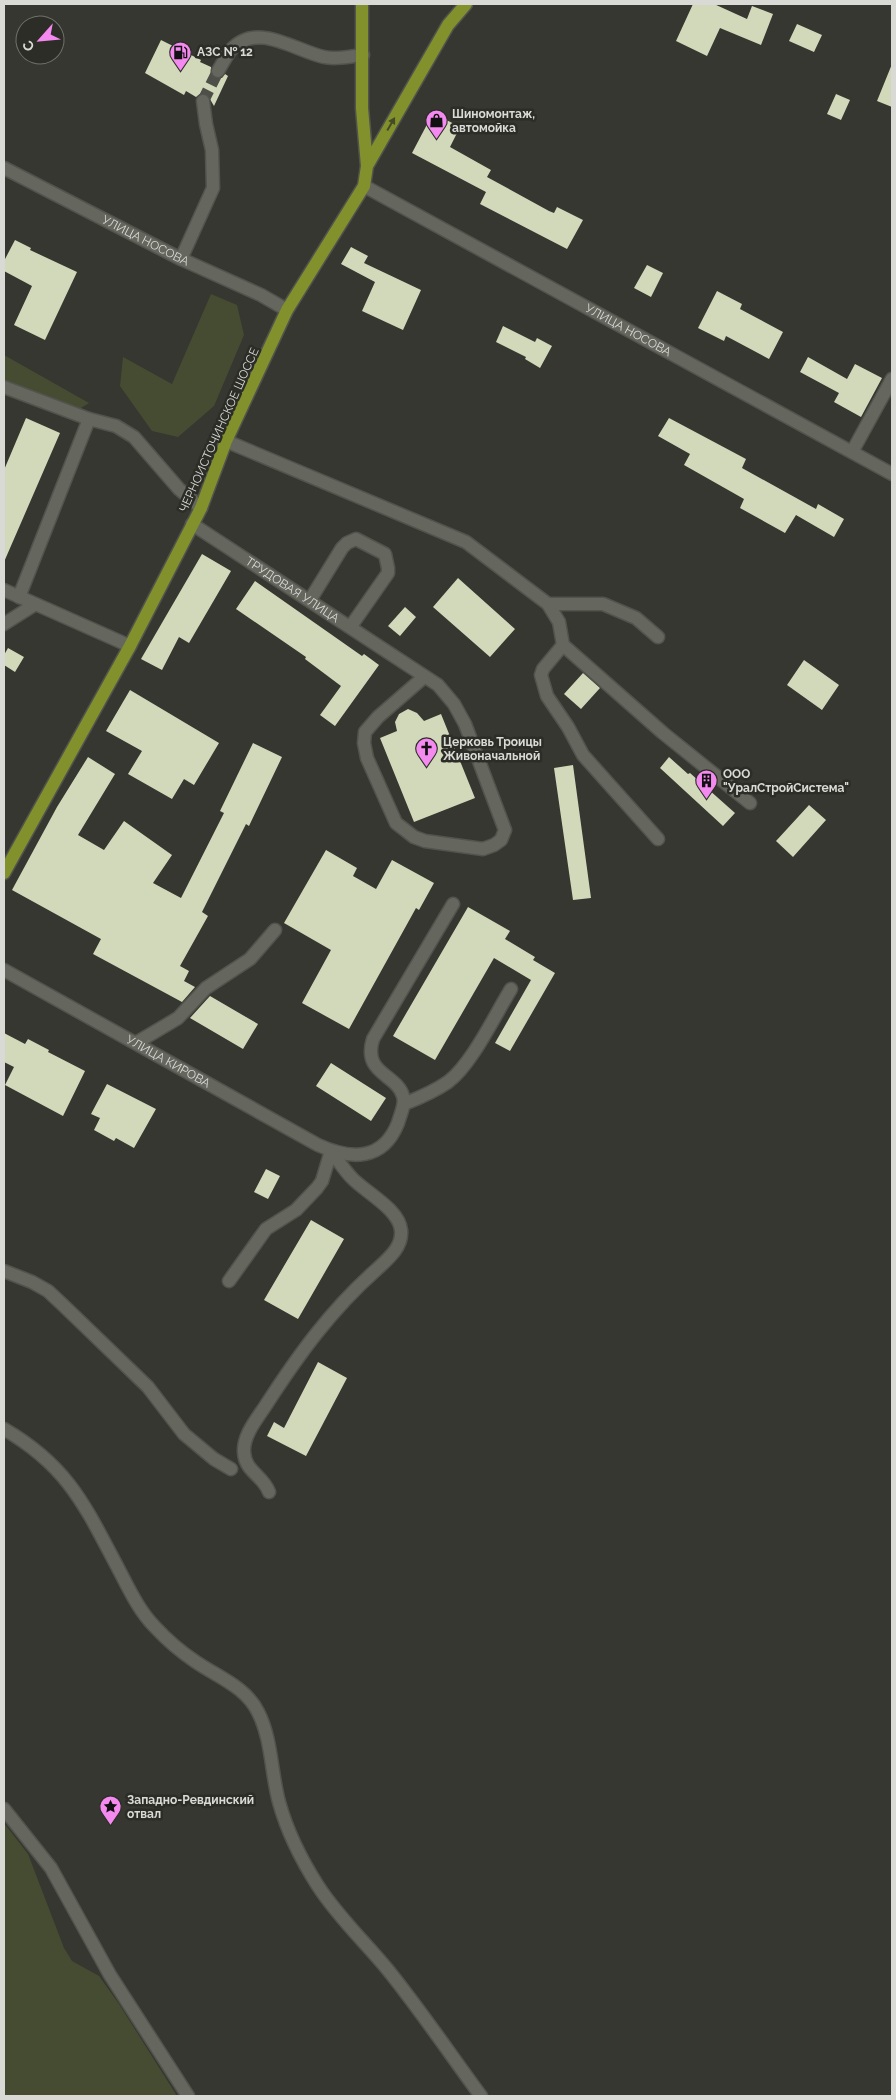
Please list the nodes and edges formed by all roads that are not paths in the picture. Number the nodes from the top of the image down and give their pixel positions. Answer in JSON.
{"nodes":[{"id":1,"x":362,"y":4,"type":"edge"},
{"id":2,"x":466,"y":4,"type":"edge"},
{"id":3,"x":363,"y":55,"type":"junction"},
{"id":4,"x":218,"y":71,"type":"tunnel mouth"},
{"id":5,"x":203,"y":101,"type":"tunnel mouth"},
{"id":6,"x":367,"y":166,"type":"junction"},
{"id":7,"x":4,"y":168,"type":"edge"},
{"id":8,"x":364,"y":186,"type":"junction"},
{"id":9,"x":181,"y":259,"type":"junction"},
{"id":10,"x":288,"y":310,"type":"junction"},
{"id":11,"x":892,"y":379,"type":"edge"},
{"id":12,"x":4,"y":387,"type":"edge"},
{"id":13,"x":89,"y":419,"type":"junction"},
{"id":14,"x":226,"y":441,"type":"junction"},
{"id":15,"x":852,"y":452,"type":"junction"},
{"id":16,"x":892,"y":474,"type":"edge"},
{"id":17,"x":201,"y":508,"type":"junction"},
{"id":18,"x":192,"y":524,"type":"junction"},
{"id":19,"x":4,"y":590,"type":"edge"},
{"id":20,"x":19,"y":598,"type":"junction"},
{"id":21,"x":310,"y":600,"type":"junction"},
{"id":22,"x":548,"y":604,"type":"junction"},
{"id":23,"x":34,"y":605,"type":"junction"},
{"id":24,"x":4,"y":624,"type":"edge"},
{"id":25,"x":351,"y":626,"type":"junction"},
{"id":26,"x":658,"y":637,"type":"dead end"},
{"id":27,"x":563,"y":645,"type":"junction"},
{"id":28,"x":130,"y":646,"type":"junction"},
{"id":29,"x":424,"y":677,"type":"junction"},
{"id":30,"x":750,"y":804,"type":"dead end"},
{"id":31,"x":658,"y":838,"type":"dead end"},
{"id":32,"x":4,"y":873,"type":"edge"},
{"id":33,"x":453,"y":904,"type":"dead end"},
{"id":34,"x":276,"y":930,"type":"dead end"},
{"id":35,"x":4,"y":970,"type":"edge"},
{"id":36,"x":511,"y":989,"type":"dead end"},
{"id":37,"x":136,"y":1043,"type":"junction"},
{"id":38,"x":404,"y":1104,"type":"junction"},
{"id":39,"x":332,"y":1151,"type":"junction"},
{"id":40,"x":4,"y":1271,"type":"edge"},
{"id":41,"x":229,"y":1281,"type":"dead end"},
{"id":42,"x":4,"y":1429,"type":"edge"},
{"id":43,"x":231,"y":1469,"type":"dead end"},
{"id":44,"x":269,"y":1492,"type":"dead end"},
{"id":45,"x":4,"y":1809,"type":"edge"},
{"id":46,"x":188,"y":2096,"type":"edge"},
{"id":47,"x":481,"y":2096,"type":"edge"}],
"edges":[{"from":1,"to":3,"type":"main road"},
{"from":6,"to":2,"type":"main road","name":"ЧЕРНОИСТОЧИНСКОЕ ШОССЕ","one_way":true},
{"from":3,"to":4,"type":"street"},
{"from":3,"to":6,"type":"main road"},
{"from":5,"to":9,"type":"street"},
{"from":6,"to":8,"type":"main road","name":"ЧЕРНОИСТОЧИНСКОЕ ШОССЕ"},
{"from":7,"to":9,"type":"street","name":"УЛИЦА НОСОВА"},
{"from":8,"to":10,"type":"main road","name":"ЧЕРНОИСТОЧИНСКОЕ ШОССЕ"},
{"from":8,"to":15,"type":"street","name":"УЛИЦА НОСОВА"},
{"from":9,"to":10,"type":"street","name":"УЛИЦА НОСОВА"},
{"from":10,"to":14,"type":"main road","name":"ЧЕРНОИСТОЧИНСКОЕ ШОССЕ"},
{"from":11,"to":15,"type":"street"},
{"from":12,"to":13,"type":"street"},
{"from":13,"to":17,"type":"street"},
{"from":13,"to":20,"type":"street"},
{"from":14,"to":17,"type":"main road","name":"ЧЕРНОИСТОЧИНСКОЕ ШОССЕ"},
{"from":14,"to":22,"type":"street"},
{"from":15,"to":16,"type":"street","name":"УЛИЦА НОСОВА"},
{"from":17,"to":18,"type":"main road","name":"ЧЕРНОИСТОЧИНСКОЕ ШОССЕ"},
{"from":18,"to":21,"type":"street","name":"ТРУДОВАЯ УЛИЦА"},
{"from":18,"to":28,"type":"main road","name":"ЧЕРНОИСТОЧИНСКОЕ ШОССЕ"},
{"from":19,"to":20,"type":"street"},
{"from":20,"to":23,"type":"street"},
{"from":21,"to":25,"type":"street","name":"ТРУДОВАЯ УЛИЦА"},
{"from":21,"to":25,"type":"street"},
{"from":22,"to":26,"type":"street"},
{"from":22,"to":27,"type":"street"},
{"from":23,"to":24,"type":"street"},
{"from":23,"to":28,"type":"street"},
{"from":25,"to":29,"type":"street","name":"ТРУДОВАЯ УЛИЦА"},
{"from":27,"to":30,"type":"street"},
{"from":27,"to":31,"type":"street"},
{"from":28,"to":32,"type":"main road","name":"ЧЕРНОИСТОЧИНСКОЕ ШОССЕ"},
{"from":29,"to":29,"type":"street","name":"ТРУДОВАЯ УЛИЦА"},
{"from":33,"to":38,"type":"street"},
{"from":34,"to":37,"type":"street"},
{"from":35,"to":37,"type":"street","name":"УЛИЦА КИРОВА"},
{"from":36,"to":38,"type":"street"},
{"from":37,"to":39,"type":"street","name":"УЛИЦА КИРОВА"},
{"from":38,"to":39,"type":"street"},
{"from":39,"to":41,"type":"street"},
{"from":39,"to":44,"type":"street"},
{"from":40,"to":43,"type":"street"},
{"from":42,"to":47,"type":"street"},
{"from":45,"to":46,"type":"street"}]}
